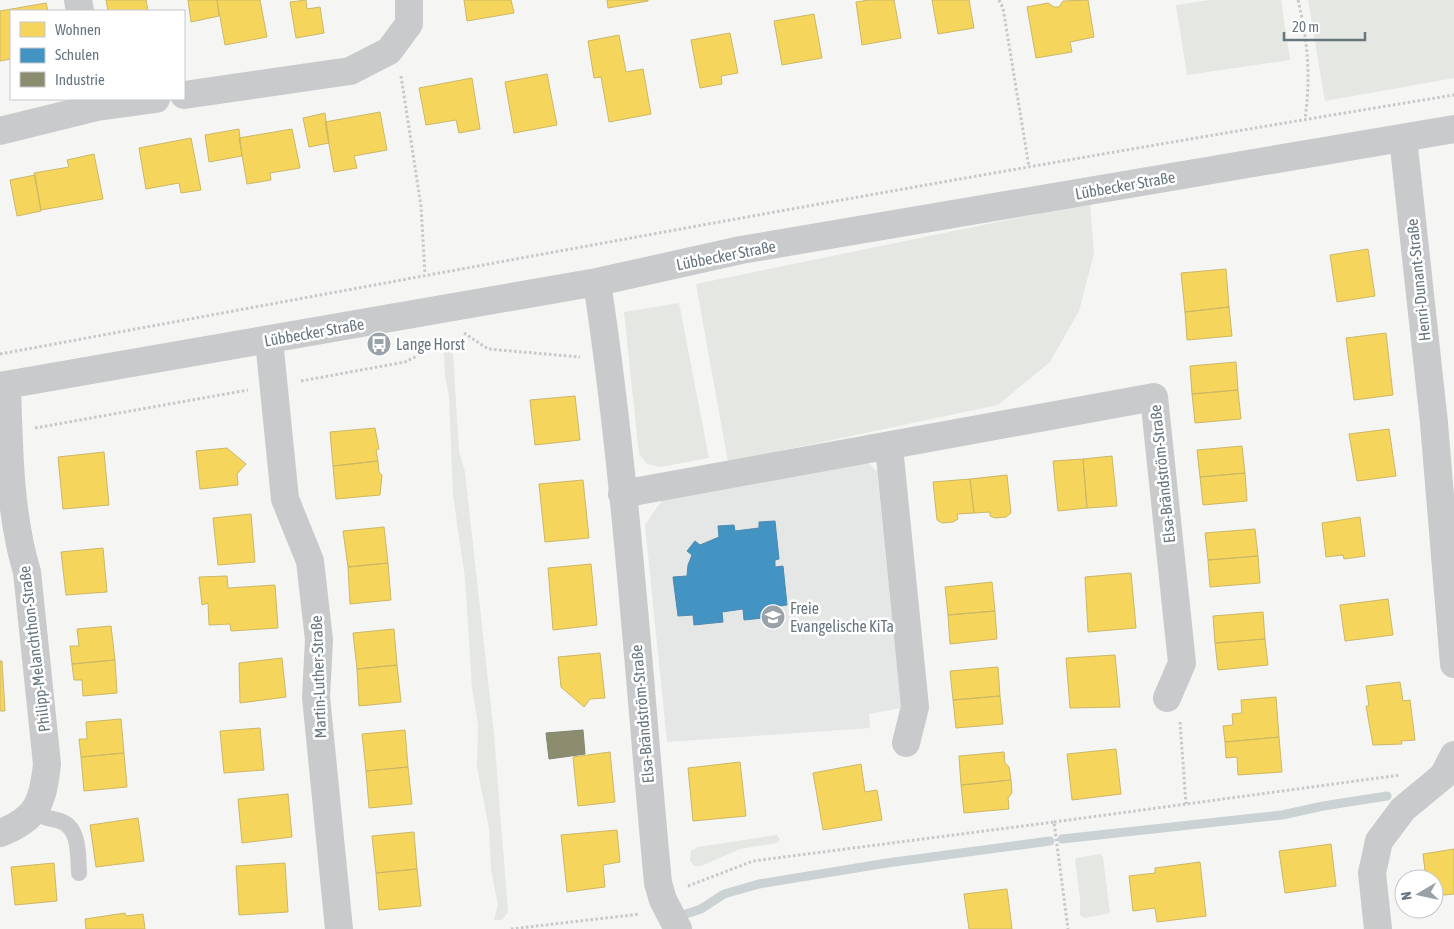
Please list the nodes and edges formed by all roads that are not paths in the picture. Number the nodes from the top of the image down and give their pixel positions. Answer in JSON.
{"nodes":[{"id":1,"x":409,"y":0,"type":"edge"},
{"id":2,"x":185,"y":95,"type":"edge"},
{"id":3,"x":141,"y":100,"type":"edge"},
{"id":4,"x":96,"y":103,"type":"edge"},
{"id":5,"x":1454,"y":129,"type":"edge"},
{"id":6,"x":0,"y":131,"type":"edge"},
{"id":7,"x":1403,"y":138,"type":"junction"},
{"id":8,"x":597,"y":282,"type":"junction"},
{"id":9,"x":269,"y":340,"type":"junction"},
{"id":10,"x":4,"y":386,"type":"edge"},
{"id":11,"x":1444,"y":422,"type":"edge"},
{"id":12,"x":889,"y":447,"type":"junction"},
{"id":13,"x":622,"y":494,"type":"junction"},
{"id":14,"x":1454,"y":664,"type":"edge"},
{"id":15,"x":1167,"y":698,"type":"road end"},
{"id":16,"x":906,"y":743,"type":"dead end"},
{"id":17,"x":1449,"y":766,"type":"edge"},
{"id":18,"x":34,"y":812,"type":"junction"},
{"id":19,"x":0,"y":833,"type":"edge"},
{"id":20,"x":79,"y":873,"type":"dead end"},
{"id":21,"x":339,"y":929,"type":"edge"},
{"id":22,"x":678,"y":929,"type":"edge"},
{"id":23,"x":1378,"y":929,"type":"edge"}],
"edges":[{"from":1,"to":2,"type":"street"},
{"from":3,"to":4,"type":"street"},
{"from":4,"to":6,"type":"street"},
{"from":5,"to":7,"type":"street","name":"Lübbecker Straße"},
{"from":7,"to":8,"type":"street","name":"Lübbecker Straße"},
{"from":7,"to":11,"type":"street","name":"Henri-Dunant-Straße"},
{"from":8,"to":9,"type":"street","name":"Lübbecker Straße"},
{"from":8,"to":13,"type":"street","name":"Elsa-Brändström-Straße"},
{"from":9,"to":10,"type":"street","name":"Lübbecker Straße"},
{"from":9,"to":21,"type":"street","name":"Martin-Luther-Straße"},
{"from":10,"to":18,"type":"street","name":"Philipp-Melanchthon-Straße"},
{"from":11,"to":14,"type":"street","name":"Henri-Dunant-Straße"},
{"from":12,"to":13,"type":"street","name":"Elsa-Brändström-Straße"},
{"from":12,"to":15,"type":"street","name":"Elsa-Brändström-Straße"},
{"from":12,"to":16,"type":"street"},
{"from":13,"to":22,"type":"street","name":"Elsa-Brändström-Straße"},
{"from":17,"to":23,"type":"street"},
{"from":18,"to":19,"type":"street","name":"Philipp-Melanchthon-Straße"},
{"from":18,"to":20,"type":"lane"}]}
